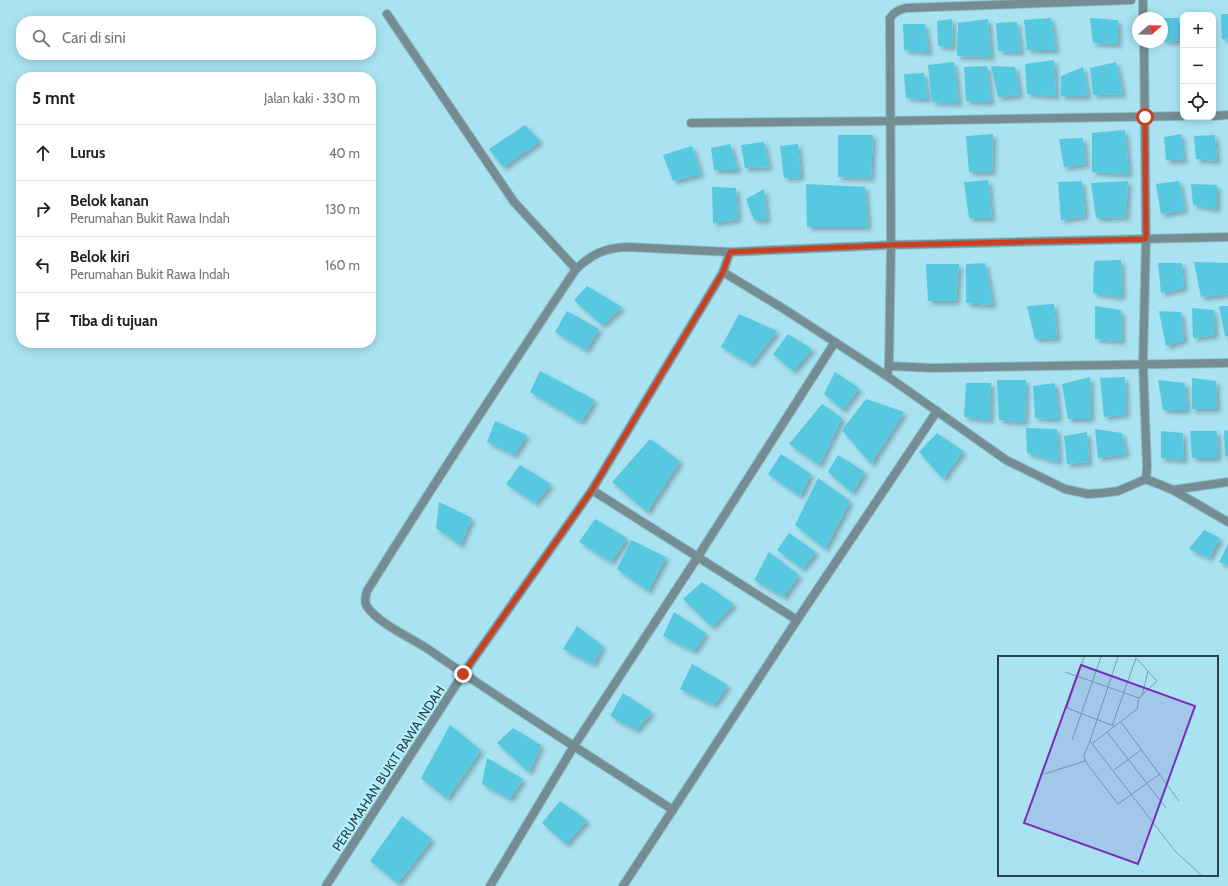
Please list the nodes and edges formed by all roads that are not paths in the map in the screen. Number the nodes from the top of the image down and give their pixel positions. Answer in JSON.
{"nodes":[{"id":1,"x":1131,"y":0,"type":"edge"},
{"id":2,"x":1143,"y":0,"type":"edge"},
{"id":3,"x":1143,"y":12,"type":"edge"},
{"id":4,"x":387,"y":14,"type":"dead end"},
{"id":5,"x":1144,"y":48,"type":"edge"},
{"id":6,"x":1228,"y":115,"type":"edge"},
{"id":7,"x":1180,"y":116,"type":"edge"},
{"id":8,"x":1216,"y":116,"type":"edge"},
{"id":9,"x":1145,"y":117,"type":"junction"},
{"id":10,"x":891,"y":121,"type":"junction"},
{"id":11,"x":691,"y":123,"type":"dead end"},
{"id":12,"x":1228,"y":237,"type":"edge"},
{"id":13,"x":1146,"y":239,"type":"junction"},
{"id":14,"x":891,"y":245,"type":"junction"},
{"id":15,"x":730,"y":252,"type":"junction"},
{"id":16,"x":576,"y":269,"type":"junction"},
{"id":17,"x":723,"y":272,"type":"junction"},
{"id":18,"x":835,"y":342,"type":"junction"},
{"id":19,"x":1143,"y":363,"type":"junction"},
{"id":20,"x":1228,"y":363,"type":"edge"},
{"id":21,"x":889,"y":366,"type":"junction"},
{"id":22,"x":888,"y":376,"type":"junction"},
{"id":23,"x":937,"y":411,"type":"junction"},
{"id":24,"x":1146,"y":479,"type":"junction"},
{"id":25,"x":1228,"y":482,"type":"edge"},
{"id":26,"x":592,"y":490,"type":"junction"},
{"id":27,"x":1173,"y":490,"type":"junction"},
{"id":28,"x":1228,"y":522,"type":"edge"},
{"id":29,"x":698,"y":558,"type":"junction"},
{"id":30,"x":797,"y":620,"type":"junction"},
{"id":31,"x":463,"y":674,"type":"junction"},
{"id":32,"x":574,"y":746,"type":"junction"},
{"id":33,"x":673,"y":810,"type":"junction"},
{"id":34,"x":326,"y":886,"type":"edge"},
{"id":35,"x":490,"y":886,"type":"edge"},
{"id":36,"x":623,"y":886,"type":"edge"}],
"edges":[{"from":1,"to":10,"type":"street"},
{"from":2,"to":3,"type":"street"},
{"from":4,"to":16,"type":"street"},
{"from":5,"to":9,"type":"street"},
{"from":6,"to":8,"type":"street"},
{"from":7,"to":9,"type":"street"},
{"from":9,"to":10,"type":"street"},
{"from":9,"to":13,"type":"street"},
{"from":10,"to":11,"type":"street"},
{"from":10,"to":14,"type":"street"},
{"from":12,"to":13,"type":"street"},
{"from":13,"to":14,"type":"street"},
{"from":13,"to":19,"type":"street"},
{"from":14,"to":15,"type":"street"},
{"from":14,"to":21,"type":"street"},
{"from":15,"to":16,"type":"street"},
{"from":15,"to":17,"type":"street","name":"PERUMAHAN BUKIT RAWA INDAH"},
{"from":16,"to":31,"type":"street"},
{"from":17,"to":18,"type":"street"},
{"from":17,"to":26,"type":"street","name":"PERUMAHAN BUKIT RAWA INDAH"},
{"from":18,"to":22,"type":"street"},
{"from":18,"to":29,"type":"street"},
{"from":19,"to":20,"type":"street"},
{"from":19,"to":21,"type":"street"},
{"from":19,"to":24,"type":"street"},
{"from":21,"to":22,"type":"street"},
{"from":22,"to":23,"type":"street"},
{"from":23,"to":24,"type":"street"},
{"from":23,"to":30,"type":"street"},
{"from":24,"to":27,"type":"street"},
{"from":25,"to":27,"type":"street"},
{"from":26,"to":29,"type":"street"},
{"from":26,"to":31,"type":"street","name":"PERUMAHAN BUKIT RAWA INDAH"},
{"from":27,"to":28,"type":"street"},
{"from":29,"to":30,"type":"street"},
{"from":29,"to":32,"type":"street"},
{"from":30,"to":33,"type":"street"},
{"from":31,"to":32,"type":"street"},
{"from":31,"to":34,"type":"street","name":"PERUMAHAN BUKIT RAWA INDAH"},
{"from":32,"to":33,"type":"street"},
{"from":32,"to":35,"type":"street"},
{"from":33,"to":36,"type":"street"}]}
